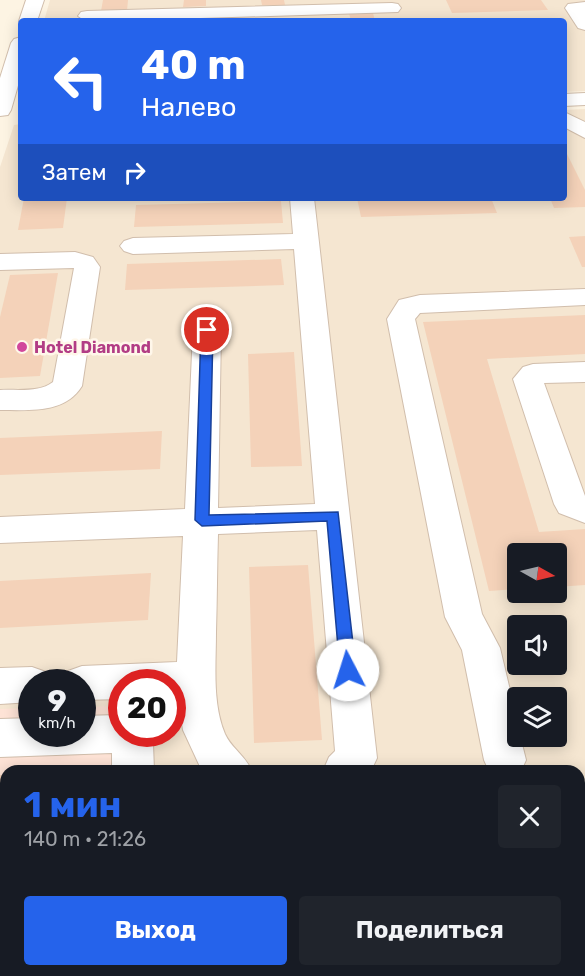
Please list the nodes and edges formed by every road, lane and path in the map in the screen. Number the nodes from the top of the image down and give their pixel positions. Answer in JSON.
{"nodes":[{"id":1,"x":35,"y":0,"type":"edge"},
{"id":2,"x":585,"y":7,"type":"edge"},
{"id":3,"x":393,"y":10,"type":"edge"},
{"id":4,"x":87,"y":12,"type":"edge"},
{"id":5,"x":29,"y":18,"type":"edge"},
{"id":6,"x":585,"y":24,"type":"edge"},
{"id":7,"x":18,"y":53,"type":"edge"},
{"id":8,"x":11,"y":74,"type":"edge"},
{"id":9,"x":585,"y":99,"type":"edge"},
{"id":10,"x":567,"y":100,"type":"edge"},
{"id":11,"x":0,"y":110,"type":"edge"},
{"id":12,"x":18,"y":116,"type":"edge"},
{"id":13,"x":0,"y":117,"type":"edge"},
{"id":14,"x":567,"y":120,"type":"edge"},
{"id":15,"x":585,"y":131,"type":"edge"},
{"id":16,"x":302,"y":201,"type":"edge"},
{"id":17,"x":307,"y":241,"type":"junction"},
{"id":18,"x":133,"y":246,"type":"dead end"},
{"id":19,"x":0,"y":262,"type":"edge"},
{"id":20,"x":585,"y":297,"type":"edge"},
{"id":21,"x":207,"y":330,"type":"dead end"},
{"id":22,"x":585,"y":372,"type":"edge"},
{"id":23,"x":0,"y":400,"type":"edge"},
{"id":24,"x":585,"y":510,"type":"edge"},
{"id":25,"x":333,"y":516,"type":"junction"},
{"id":26,"x":202,"y":520,"type":"junction"},
{"id":27,"x":0,"y":530,"type":"edge"},
{"id":28,"x":196,"y":679,"type":"junction"},
{"id":29,"x":96,"y":683,"type":"edge"},
{"id":30,"x":18,"y":685,"type":"edge"},
{"id":31,"x":0,"y":686,"type":"edge"},
{"id":32,"x":0,"y":738,"type":"edge"},
{"id":33,"x":505,"y":760,"type":"dead end"},
{"id":34,"x":133,"y":765,"type":"edge"},
{"id":35,"x":222,"y":765,"type":"edge"},
{"id":36,"x":350,"y":765,"type":"edge"}],
"edges":[{"from":1,"to":5,"type":"street"},
{"from":2,"to":6,"type":"street"},
{"from":3,"to":4,"type":"street"},
{"from":7,"to":8,"type":"street"},
{"from":8,"to":11,"type":"street"},
{"from":9,"to":10,"type":"street"},
{"from":12,"to":13,"type":"street"},
{"from":14,"to":15,"type":"street"},
{"from":16,"to":17,"type":"street"},
{"from":17,"to":18,"type":"street"},
{"from":17,"to":25,"type":"street"},
{"from":19,"to":23,"type":"street"},
{"from":20,"to":33,"type":"street"},
{"from":21,"to":26,"type":"street"},
{"from":22,"to":24,"type":"street"},
{"from":25,"to":26,"type":"street"},
{"from":25,"to":36,"type":"street"},
{"from":26,"to":27,"type":"street"},
{"from":26,"to":28,"type":"street"},
{"from":28,"to":29,"type":"street"},
{"from":28,"to":35,"type":"street"},
{"from":30,"to":31,"type":"street"},
{"from":32,"to":34,"type":"street"}]}
